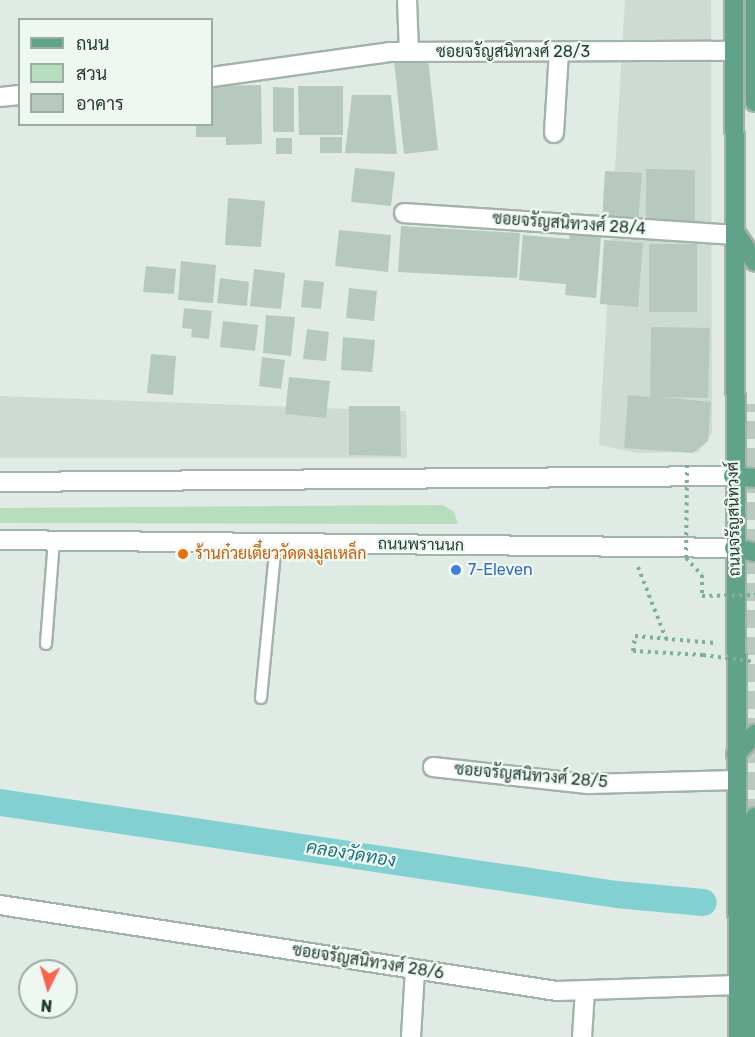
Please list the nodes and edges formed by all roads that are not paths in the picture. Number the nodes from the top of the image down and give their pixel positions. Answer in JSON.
{"nodes":[{"id":1,"x":407,"y":0,"type":"edge"},
{"id":2,"x":734,"y":0,"type":"edge"},
{"id":3,"x":755,"y":0,"type":"edge"},
{"id":4,"x":734,"y":51,"type":"junction"},
{"id":5,"x":409,"y":52,"type":"junction"},
{"id":6,"x":559,"y":52,"type":"junction"},
{"id":7,"x":213,"y":77,"type":"edge"},
{"id":8,"x":18,"y":95,"type":"edge"},
{"id":9,"x":0,"y":97,"type":"edge"},
{"id":10,"x":755,"y":102,"type":"edge"},
{"id":11,"x":554,"y":132,"type":"dead end"},
{"id":12,"x":404,"y":213,"type":"dead end"},
{"id":13,"x":733,"y":229,"type":"junction"},
{"id":14,"x":755,"y":262,"type":"edge"},
{"id":15,"x":733,"y":476,"type":"junction"},
{"id":16,"x":755,"y":478,"type":"edge"},
{"id":17,"x":0,"y":482,"type":"edge"},
{"id":18,"x":0,"y":540,"type":"edge"},
{"id":19,"x":54,"y":541,"type":"junction"},
{"id":20,"x":276,"y":543,"type":"junction"},
{"id":21,"x":734,"y":548,"type":"junction"},
{"id":22,"x":755,"y":552,"type":"edge"},
{"id":23,"x":46,"y":644,"type":"dead end"},
{"id":24,"x":261,"y":698,"type":"dead end"},
{"id":25,"x":755,"y":734,"type":"edge"},
{"id":26,"x":736,"y":754,"type":"junction"},
{"id":27,"x":433,"y":767,"type":"dead end"},
{"id":28,"x":737,"y":780,"type":"junction"},
{"id":29,"x":755,"y":816,"type":"edge"},
{"id":30,"x":0,"y":905,"type":"edge"},
{"id":31,"x":415,"y":969,"type":"junction"},
{"id":32,"x":737,"y":985,"type":"junction"},
{"id":33,"x":585,"y":990,"type":"junction"},
{"id":34,"x":411,"y":1037,"type":"edge"},
{"id":35,"x":582,"y":1037,"type":"edge"},
{"id":36,"x":738,"y":1037,"type":"edge"},
{"id":37,"x":754,"y":1037,"type":"edge"}],
"edges":[{"from":1,"to":5,"type":"street"},
{"from":2,"to":4,"type":"main road","name":"ถนนจรัญสนิทวงศ์"},
{"from":3,"to":10,"type":"main road"},
{"from":4,"to":6,"type":"street","name":"ซอยจรัญสนิทวงศ์ 28/3"},
{"from":4,"to":13,"type":"main road","name":"ถนนจรัญสนิทวงศ์"},
{"from":5,"to":6,"type":"street","name":"ซอยจรัญสนิทวงศ์ 28/3"},
{"from":5,"to":7,"type":"street","name":"ซอยจรัญสนิทวงศ์ 28/3"},
{"from":6,"to":11,"type":"street"},
{"from":8,"to":9,"type":"street"},
{"from":12,"to":13,"type":"street","name":"ซอยจรัญสนิทวงศ์ 28/4"},
{"from":13,"to":14,"type":"main road"},
{"from":13,"to":15,"type":"main road","name":"ถนนจรัญสนิทวงศ์"},
{"from":15,"to":16,"type":"main road"},
{"from":15,"to":17,"type":"street"},
{"from":15,"to":21,"type":"main road","name":"ถนนจรัญสนิทวงศ์"},
{"from":18,"to":19,"type":"street","name":"ถนนพรานนก"},
{"from":19,"to":20,"type":"street","name":"ถนนพรานนก"},
{"from":19,"to":23,"type":"lane"},
{"from":20,"to":21,"type":"street","name":"ถนนพรานนก"},
{"from":20,"to":24,"type":"lane"},
{"from":21,"to":22,"type":"main road"},
{"from":21,"to":26,"type":"main road","name":"ถนนจรัญสนิทวงศ์"},
{"from":25,"to":26,"type":"main road"},
{"from":26,"to":28,"type":"main road","name":"ถนนจรัญสนิทวงศ์"},
{"from":27,"to":28,"type":"street","name":"ซอยจรัญสนิทวงศ์ 28/5"},
{"from":28,"to":32,"type":"main road","name":"ถนนจรัญสนิทวงศ์"},
{"from":29,"to":37,"type":"main road"},
{"from":30,"to":31,"type":"street","name":"ซอยจรัญสนิทวงศ์ 28/6"},
{"from":31,"to":33,"type":"street","name":"ซอยจรัญสนิทวงศ์ 28/6"},
{"from":31,"to":34,"type":"street"},
{"from":32,"to":33,"type":"street","name":"ซอยจรัญสนิทวงศ์ 28/6"},
{"from":32,"to":36,"type":"main road","name":"ถนนจรัญสนิทวงศ์"},
{"from":33,"to":35,"type":"street"}]}
